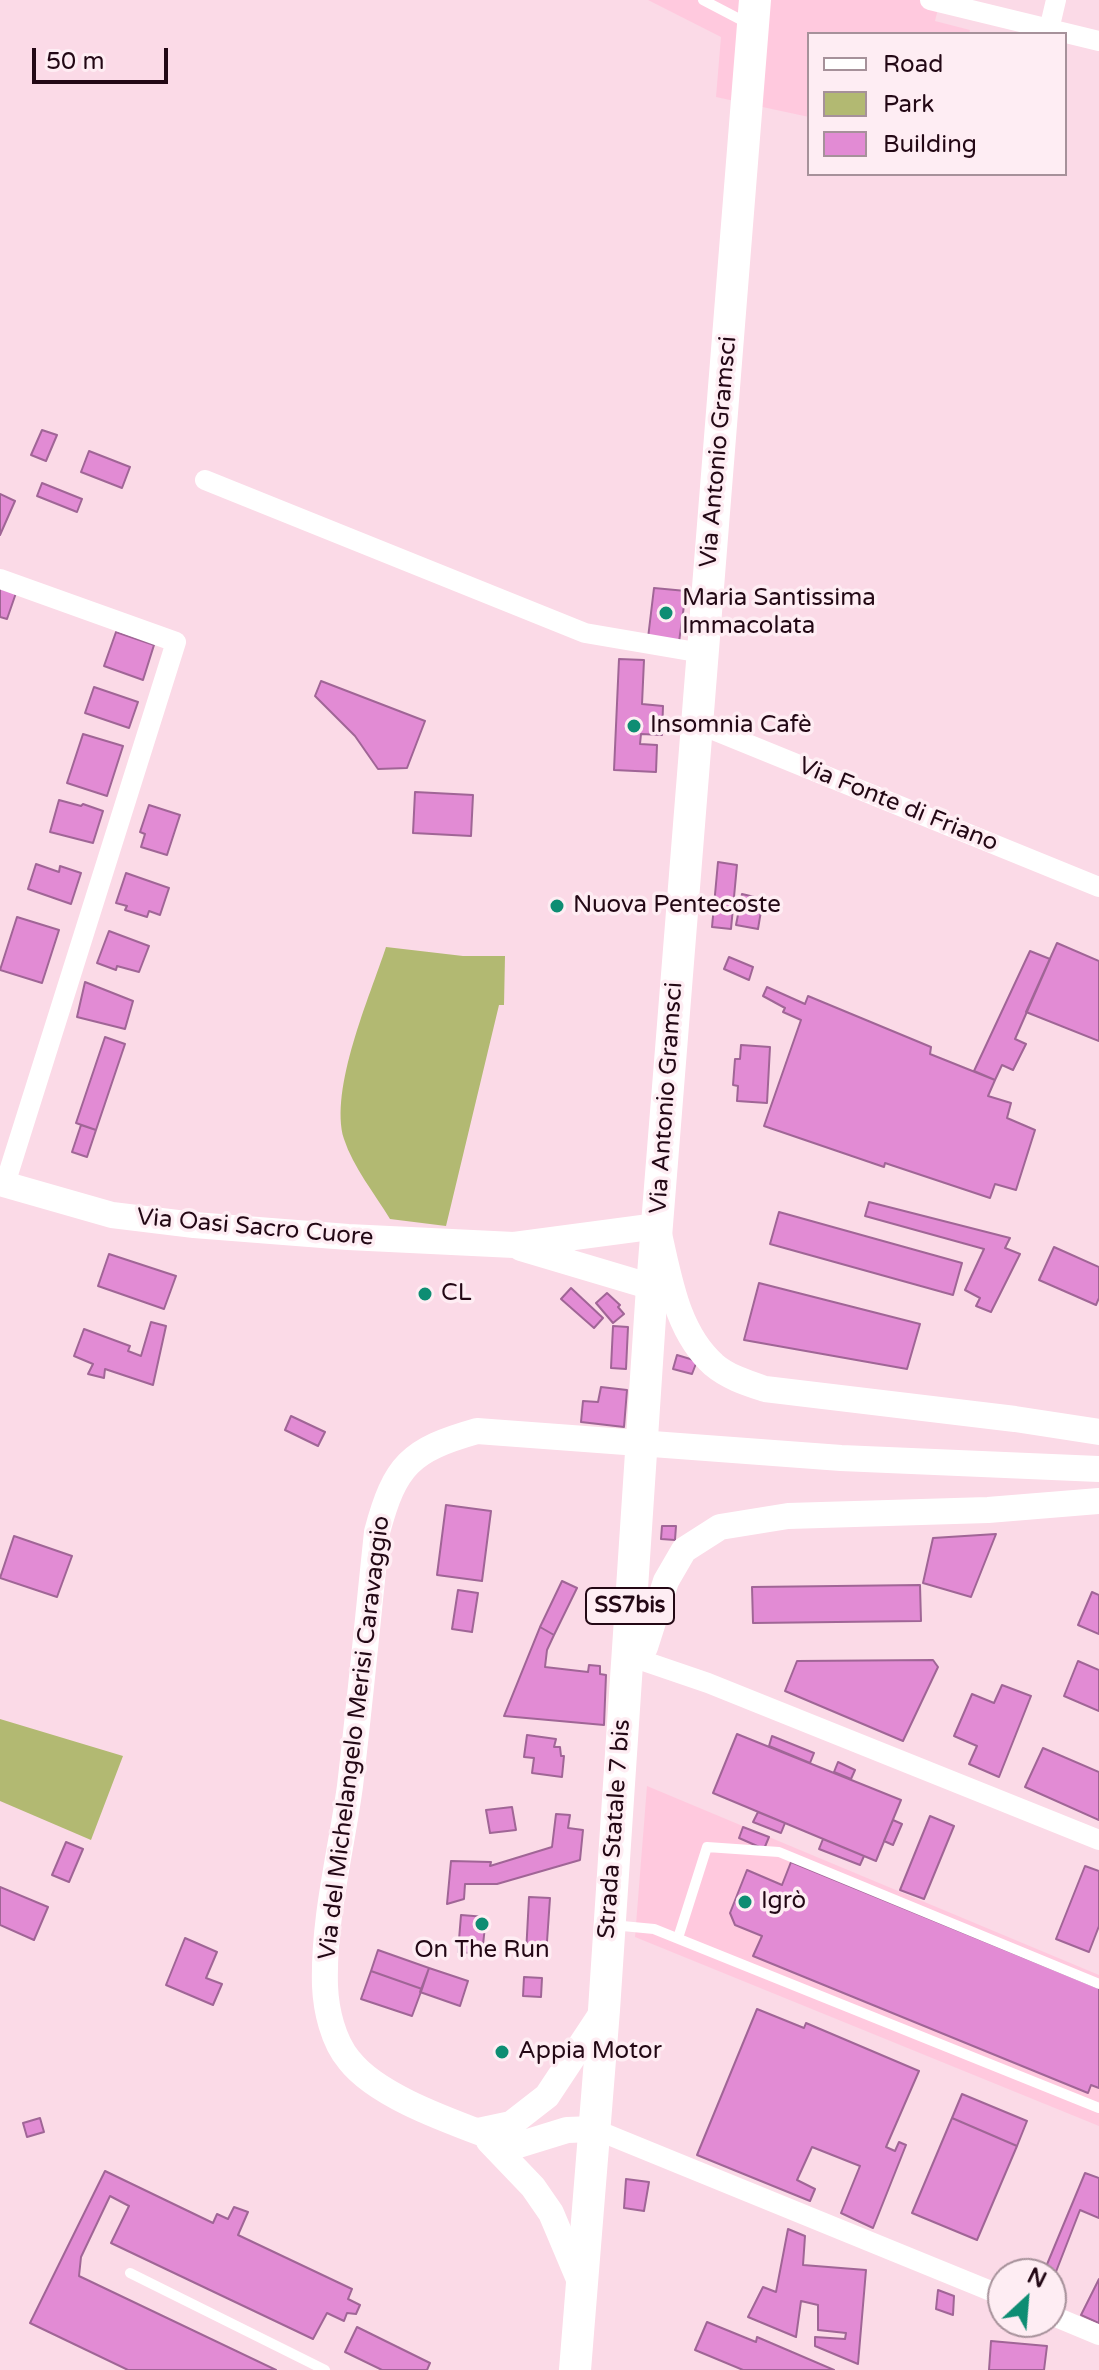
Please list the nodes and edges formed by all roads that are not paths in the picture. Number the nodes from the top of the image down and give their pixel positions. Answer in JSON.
{"nodes":[{"id":1,"x":703,"y":0,"type":"edge"},
{"id":2,"x":930,"y":0,"type":"edge"},
{"id":3,"x":1056,"y":0,"type":"edge"},
{"id":4,"x":754,"y":13,"type":"edge"},
{"id":5,"x":1048,"y":31,"type":"edge"},
{"id":6,"x":1067,"y":35,"type":"edge"},
{"id":7,"x":1099,"y":41,"type":"edge"},
{"id":8,"x":205,"y":480,"type":"dead end"},
{"id":9,"x":0,"y":579,"type":"edge"},
{"id":10,"x":702,"y":653,"type":"junction"},
{"id":11,"x":696,"y":723,"type":"junction"},
{"id":12,"x":1099,"y":887,"type":"edge"},
{"id":13,"x":2,"y":1184,"type":"edge"},
{"id":14,"x":657,"y":1226,"type":"junction"},
{"id":15,"x":514,"y":1245,"type":"junction"},
{"id":16,"x":652,"y":1287,"type":"junction"},
{"id":17,"x":1099,"y":1432,"type":"edge"},
{"id":18,"x":1099,"y":1469,"type":"edge"},
{"id":19,"x":1099,"y":1501,"type":"edge"},
{"id":20,"x":626,"y":1655,"type":"junction"},
{"id":21,"x":1099,"y":1840,"type":"edge"},
{"id":22,"x":609,"y":1924,"type":"junction"},
{"id":23,"x":678,"y":1938,"type":"junction"},
{"id":24,"x":1099,"y":1984,"type":"edge"},
{"id":25,"x":604,"y":2010,"type":"junction"},
{"id":26,"x":1099,"y":2108,"type":"edge"},
{"id":27,"x":594,"y":2129,"type":"junction"},
{"id":28,"x":478,"y":2131,"type":"junction"},
{"id":29,"x":130,"y":2273,"type":"dead end"},
{"id":30,"x":583,"y":2288,"type":"junction"},
{"id":31,"x":987,"y":2289,"type":"edge"},
{"id":32,"x":1067,"y":2322,"type":"edge"},
{"id":33,"x":1099,"y":2335,"type":"edge"},
{"id":34,"x":325,"y":2370,"type":"edge"},
{"id":35,"x":575,"y":2370,"type":"edge"}],
"edges":[{"from":1,"to":4,"type":"lane"},
{"from":2,"to":5,"type":"street"},
{"from":3,"to":5,"type":"street"},
{"from":4,"to":10,"type":"main road","name":"Via Antonio Gramsci","number":"SS7bis"},
{"from":6,"to":7,"type":"street"},
{"from":8,"to":10,"type":"street"},
{"from":9,"to":13,"type":"street"},
{"from":10,"to":11,"type":"main road","name":"Via Antonio Gramsci","number":"SS7bis"},
{"from":11,"to":12,"type":"street","name":"Via Fonte di Friano"},
{"from":11,"to":14,"type":"main road","name":"Via Antonio Gramsci","number":"SS7bis"},
{"from":13,"to":15,"type":"street","name":"Via Oasi Sacro Cuore"},
{"from":14,"to":15,"type":"street","name":"Via Oasi Sacro Cuore"},
{"from":14,"to":16,"type":"main road","name":"Via Antonio Gramsci","number":"SS7bis"},
{"from":14,"to":17,"type":"street"},
{"from":15,"to":16,"type":"street","name":"Via Oasi Sacro Cuore"},
{"from":16,"to":20,"type":"main road","name":"Strada Statale 7 bis","number":"SS7bis"},
{"from":18,"to":28,"type":"street","name":"Via del Michelangelo Merisi Caravaggio"},
{"from":19,"to":20,"type":"street"},
{"from":20,"to":21,"type":"street"},
{"from":20,"to":22,"type":"main road","name":"Strada Statale 7 bis","number":"SS7bis"},
{"from":22,"to":23,"type":"lane"},
{"from":22,"to":25,"type":"main road","name":"Strada Statale 7 bis","number":"SS7bis"},
{"from":23,"to":24,"type":"lane"},
{"from":23,"to":26,"type":"lane"},
{"from":25,"to":27,"type":"main road","name":"Strada Statale 7 bis","number":"SS7bis"},
{"from":25,"to":28,"type":"street"},
{"from":27,"to":28,"type":"street","name":"Via del Michelangelo Merisi Caravaggio"},
{"from":27,"to":30,"type":"main road","name":"Strada Statale 7 bis","number":"SS7bis"},
{"from":27,"to":31,"type":"street"},
{"from":28,"to":30,"type":"street"},
{"from":29,"to":34,"type":"lane"},
{"from":30,"to":35,"type":"main road","name":"Strada Statale 7 bis","number":"SS7bis"},
{"from":32,"to":33,"type":"street"}]}
